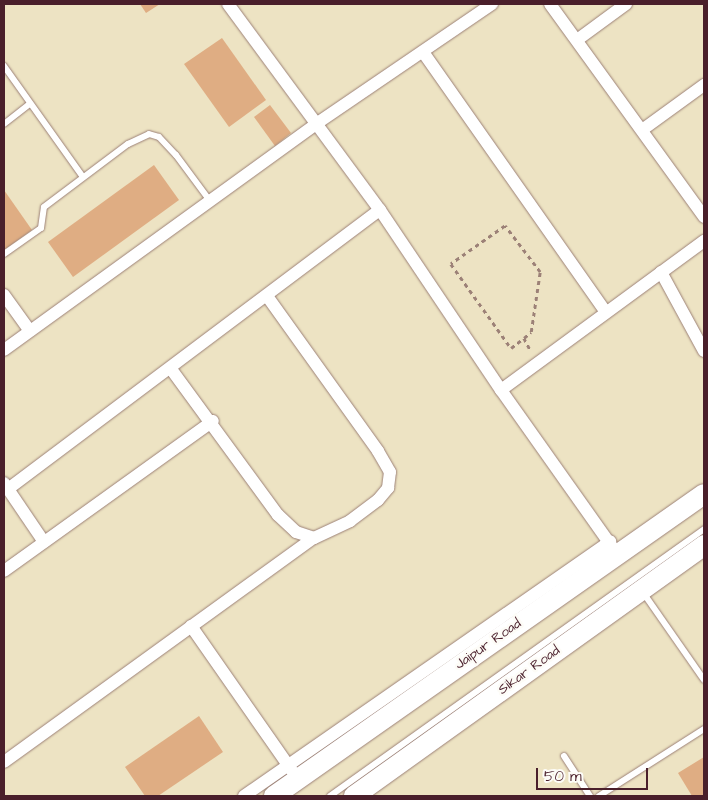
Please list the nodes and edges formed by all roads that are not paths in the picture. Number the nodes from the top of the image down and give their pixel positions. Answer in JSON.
{"nodes":[{"id":1,"x":228,"y":4,"type":"edge"},
{"id":2,"x":492,"y":4,"type":"edge"},
{"id":3,"x":550,"y":4,"type":"edge"},
{"id":4,"x":626,"y":4,"type":"edge"},
{"id":5,"x":577,"y":40,"type":"junction"},
{"id":6,"x":423,"y":52,"type":"junction"},
{"id":7,"x":4,"y":66,"type":"edge"},
{"id":8,"x":704,"y":85,"type":"edge"},
{"id":9,"x":30,"y":104,"type":"junction"},
{"id":10,"x":4,"y":124,"type":"edge"},
{"id":11,"x":316,"y":124,"type":"junction"},
{"id":12,"x":642,"y":130,"type":"junction"},
{"id":13,"x":83,"y":177,"type":"junction"},
{"id":14,"x":210,"y":201,"type":"junction"},
{"id":15,"x":380,"y":210,"type":"junction"},
{"id":16,"x":704,"y":217,"type":"edge"},
{"id":17,"x":704,"y":241,"type":"edge"},
{"id":18,"x":4,"y":254,"type":"edge"},
{"id":19,"x":661,"y":272,"type":"junction"},
{"id":20,"x":4,"y":295,"type":"edge"},
{"id":21,"x":267,"y":296,"type":"junction"},
{"id":22,"x":606,"y":312,"type":"junction"},
{"id":23,"x":30,"y":331,"type":"junction"},
{"id":24,"x":4,"y":350,"type":"edge"},
{"id":25,"x":704,"y":351,"type":"edge"},
{"id":26,"x":172,"y":369,"type":"junction"},
{"id":27,"x":501,"y":390,"type":"junction"},
{"id":28,"x":213,"y":421,"type":"junction"},
{"id":29,"x":6,"y":486,"type":"edge"},
{"id":30,"x":704,"y":494,"type":"edge"},
{"id":31,"x":704,"y":529,"type":"edge"},
{"id":32,"x":314,"y":538,"type":"junction"},
{"id":33,"x":44,"y":542,"type":"junction"},
{"id":34,"x":704,"y":545,"type":"edge"},
{"id":35,"x":614,"y":548,"type":"junction"},
{"id":36,"x":4,"y":571,"type":"edge"},
{"id":37,"x":640,"y":588,"type":"junction"},
{"id":38,"x":191,"y":626,"type":"junction"},
{"id":39,"x":704,"y":680,"type":"edge"},
{"id":40,"x":704,"y":729,"type":"edge"},
{"id":41,"x":564,"y":756,"type":"dead end"},
{"id":42,"x":4,"y":762,"type":"edge"},
{"id":43,"x":293,"y":772,"type":"junction"},
{"id":44,"x":244,"y":796,"type":"edge"},
{"id":45,"x":274,"y":796,"type":"edge"},
{"id":46,"x":330,"y":796,"type":"edge"},
{"id":47,"x":354,"y":796,"type":"edge"},
{"id":48,"x":590,"y":796,"type":"edge"},
{"id":49,"x":599,"y":796,"type":"edge"}],
"edges":[{"from":1,"to":11,"type":"street"},
{"from":2,"to":6,"type":"street"},
{"from":3,"to":5,"type":"street"},
{"from":4,"to":5,"type":"street"},
{"from":5,"to":12,"type":"street"},
{"from":6,"to":11,"type":"street"},
{"from":6,"to":22,"type":"street"},
{"from":7,"to":9,"type":"lane"},
{"from":8,"to":12,"type":"street"},
{"from":9,"to":10,"type":"lane"},
{"from":9,"to":13,"type":"lane"},
{"from":11,"to":14,"type":"street"},
{"from":11,"to":15,"type":"street"},
{"from":12,"to":16,"type":"street"},
{"from":13,"to":14,"type":"lane"},
{"from":13,"to":18,"type":"lane"},
{"from":14,"to":23,"type":"street"},
{"from":15,"to":21,"type":"street"},
{"from":15,"to":27,"type":"street"},
{"from":17,"to":19,"type":"street"},
{"from":19,"to":22,"type":"street"},
{"from":19,"to":25,"type":"street"},
{"from":20,"to":23,"type":"street"},
{"from":21,"to":26,"type":"street"},
{"from":21,"to":32,"type":"street"},
{"from":22,"to":27,"type":"street"},
{"from":23,"to":24,"type":"street"},
{"from":26,"to":28,"type":"street"},
{"from":26,"to":29,"type":"street"},
{"from":27,"to":35,"type":"street"},
{"from":28,"to":32,"type":"street"},
{"from":28,"to":33,"type":"street"},
{"from":29,"to":33,"type":"street"},
{"from":30,"to":35,"type":"main road","name":"Jaipur Road"},
{"from":31,"to":46,"type":"lane"},
{"from":32,"to":38,"type":"street"},
{"from":33,"to":36,"type":"street"},
{"from":34,"to":37,"type":"main road","name":"Sikar Road"},
{"from":35,"to":43,"type":"main road","name":"Jaipur Road"},
{"from":37,"to":39,"type":"lane"},
{"from":37,"to":47,"type":"main road","name":"Sikar Road"},
{"from":38,"to":42,"type":"street"},
{"from":38,"to":43,"type":"street"},
{"from":40,"to":49,"type":"lane"},
{"from":41,"to":48,"type":"lane"},
{"from":43,"to":44,"type":"street"},
{"from":43,"to":45,"type":"main road","name":"Jaipur Road"}]}
